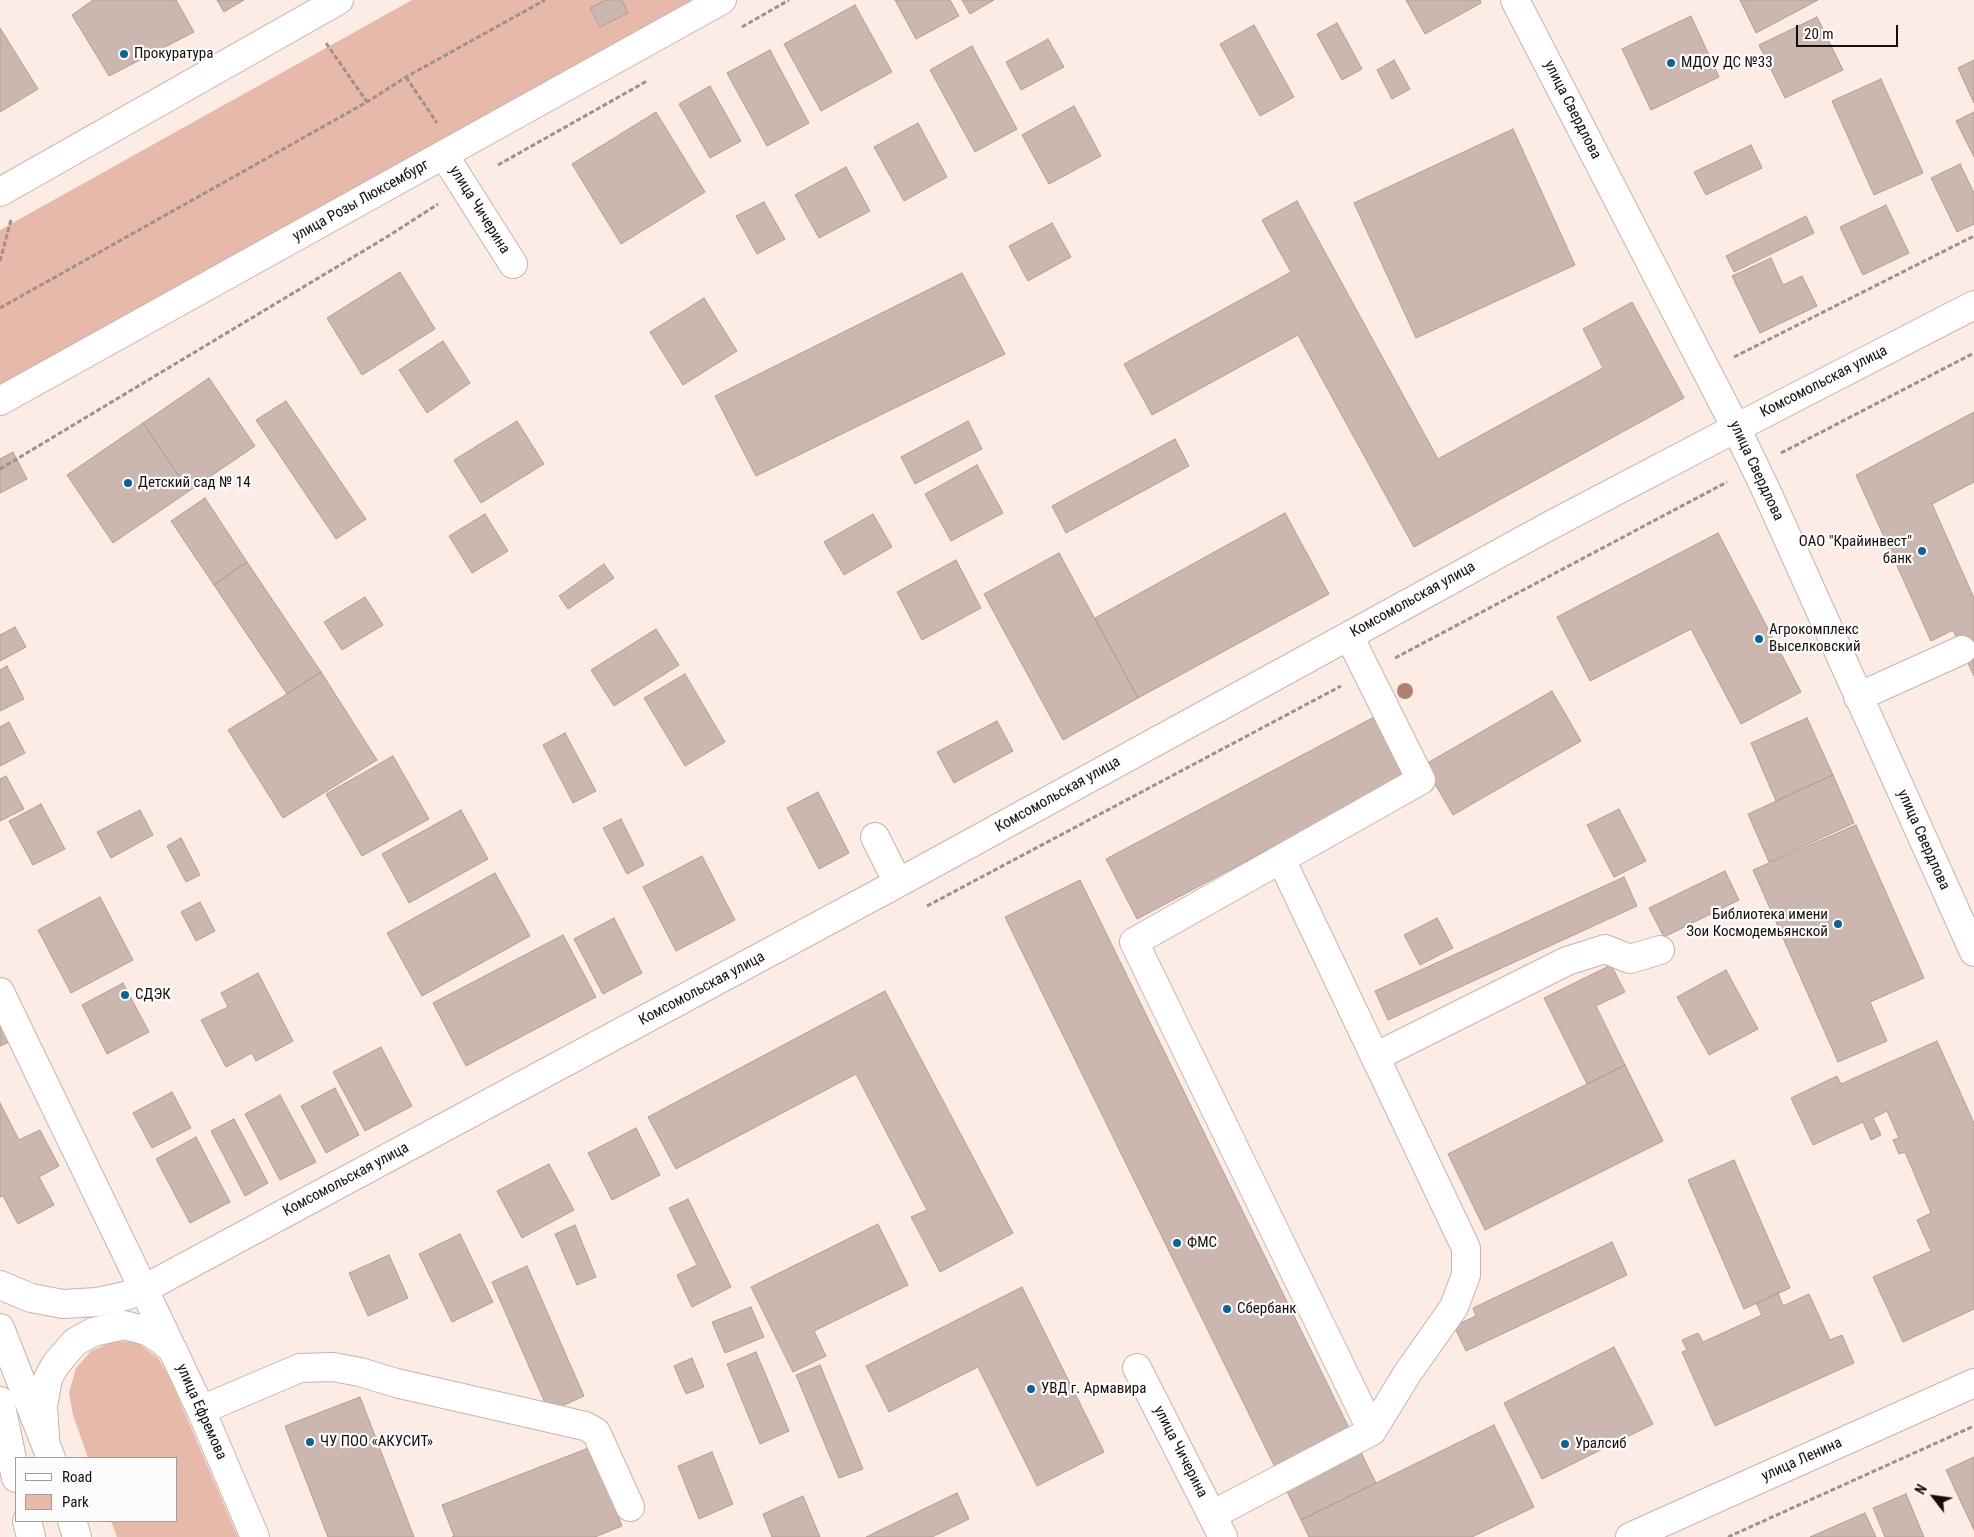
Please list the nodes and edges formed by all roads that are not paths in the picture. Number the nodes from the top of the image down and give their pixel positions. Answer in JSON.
{"nodes":[{"id":1,"x":339,"y":0,"type":"edge"},
{"id":2,"x":722,"y":0,"type":"edge"},
{"id":3,"x":1515,"y":0,"type":"edge"},
{"id":4,"x":443,"y":143,"type":"junction"},
{"id":5,"x":0,"y":192,"type":"edge"},
{"id":6,"x":514,"y":264,"type":"dead end"},
{"id":7,"x":1974,"y":305,"type":"edge"},
{"id":8,"x":0,"y":401,"type":"edge"},
{"id":9,"x":1736,"y":428,"type":"junction"},
{"id":10,"x":1349,"y":636,"type":"junction"},
{"id":11,"x":1962,"y":650,"type":"dead end"},
{"id":12,"x":1858,"y":697,"type":"junction"},
{"id":13,"x":875,"y":837,"type":"dead end"},
{"id":14,"x":1281,"y":859,"type":"junction"},
{"id":15,"x":898,"y":883,"type":"junction"},
{"id":16,"x":1660,"y":950,"type":"dead end"},
{"id":17,"x":1974,"y":952,"type":"edge"},
{"id":18,"x":0,"y":992,"type":"edge"},
{"id":19,"x":1375,"y":1057,"type":"junction"},
{"id":20,"x":0,"y":1285,"type":"edge"},
{"id":21,"x":144,"y":1289,"type":"junction"},
{"id":22,"x":0,"y":1328,"type":"edge"},
{"id":23,"x":75,"y":1342,"type":"junction"},
{"id":24,"x":173,"y":1350,"type":"junction"},
{"id":25,"x":1137,"y":1368,"type":"dead end"},
{"id":26,"x":1974,"y":1383,"type":"edge"},
{"id":27,"x":0,"y":1401,"type":"edge"},
{"id":28,"x":201,"y":1410,"type":"junction"},
{"id":29,"x":1372,"y":1431,"type":"junction"},
{"id":30,"x":4,"y":1437,"type":"edge"},
{"id":31,"x":48,"y":1450,"type":"edge"},
{"id":32,"x":15,"y":1475,"type":"edge"},
{"id":33,"x":630,"y":1507,"type":"dead end"},
{"id":34,"x":27,"y":1522,"type":"edge"},
{"id":35,"x":72,"y":1522,"type":"edge"},
{"id":36,"x":1218,"y":1526,"type":"edge"},
{"id":37,"x":31,"y":1537,"type":"edge"},
{"id":38,"x":77,"y":1537,"type":"edge"},
{"id":39,"x":256,"y":1537,"type":"edge"},
{"id":40,"x":1630,"y":1537,"type":"edge"}],
"edges":[{"from":1,"to":5,"type":"street"},
{"from":2,"to":4,"type":"street","name":"улица Розы Люксембург"},
{"from":3,"to":9,"type":"street","name":"улица Свердлова"},
{"from":4,"to":6,"type":"street","name":"улица Чичерина"},
{"from":4,"to":8,"type":"street","name":"улица Розы Люксембург"},
{"from":7,"to":9,"type":"street","name":"Комсомольская улица"},
{"from":9,"to":10,"type":"street","name":"Комсомольская улица"},
{"from":9,"to":12,"type":"street","name":"улица Свердлова"},
{"from":10,"to":14,"type":"street"},
{"from":10,"to":15,"type":"street","name":"Комсомольская улица"},
{"from":11,"to":12,"type":"street"},
{"from":12,"to":17,"type":"street","name":"улица Свердлова"},
{"from":13,"to":15,"type":"street"},
{"from":14,"to":19,"type":"street"},
{"from":14,"to":29,"type":"street"},
{"from":15,"to":21,"type":"street","name":"Комсомольская улица"},
{"from":16,"to":19,"type":"street"},
{"from":18,"to":21,"type":"street","name":"улица Ефремова"},
{"from":19,"to":29,"type":"street"},
{"from":20,"to":21,"type":"street"},
{"from":21,"to":23,"type":"street"},
{"from":21,"to":24,"type":"street","name":"улица Ефремова"},
{"from":22,"to":31,"type":"street"},
{"from":23,"to":24,"type":"street"},
{"from":23,"to":31,"type":"street"},
{"from":24,"to":28,"type":"street","name":"улица Ефремова"},
{"from":25,"to":36,"type":"street","name":"улица Чичерина"},
{"from":26,"to":40,"type":"street","name":"улица Ленина"},
{"from":27,"to":30,"type":"street"},
{"from":28,"to":33,"type":"street"},
{"from":28,"to":39,"type":"street","name":"улица Ефремова"},
{"from":29,"to":36,"type":"street"},
{"from":30,"to":32,"type":"street"},
{"from":34,"to":37,"type":"street"},
{"from":35,"to":38,"type":"street"}]}
